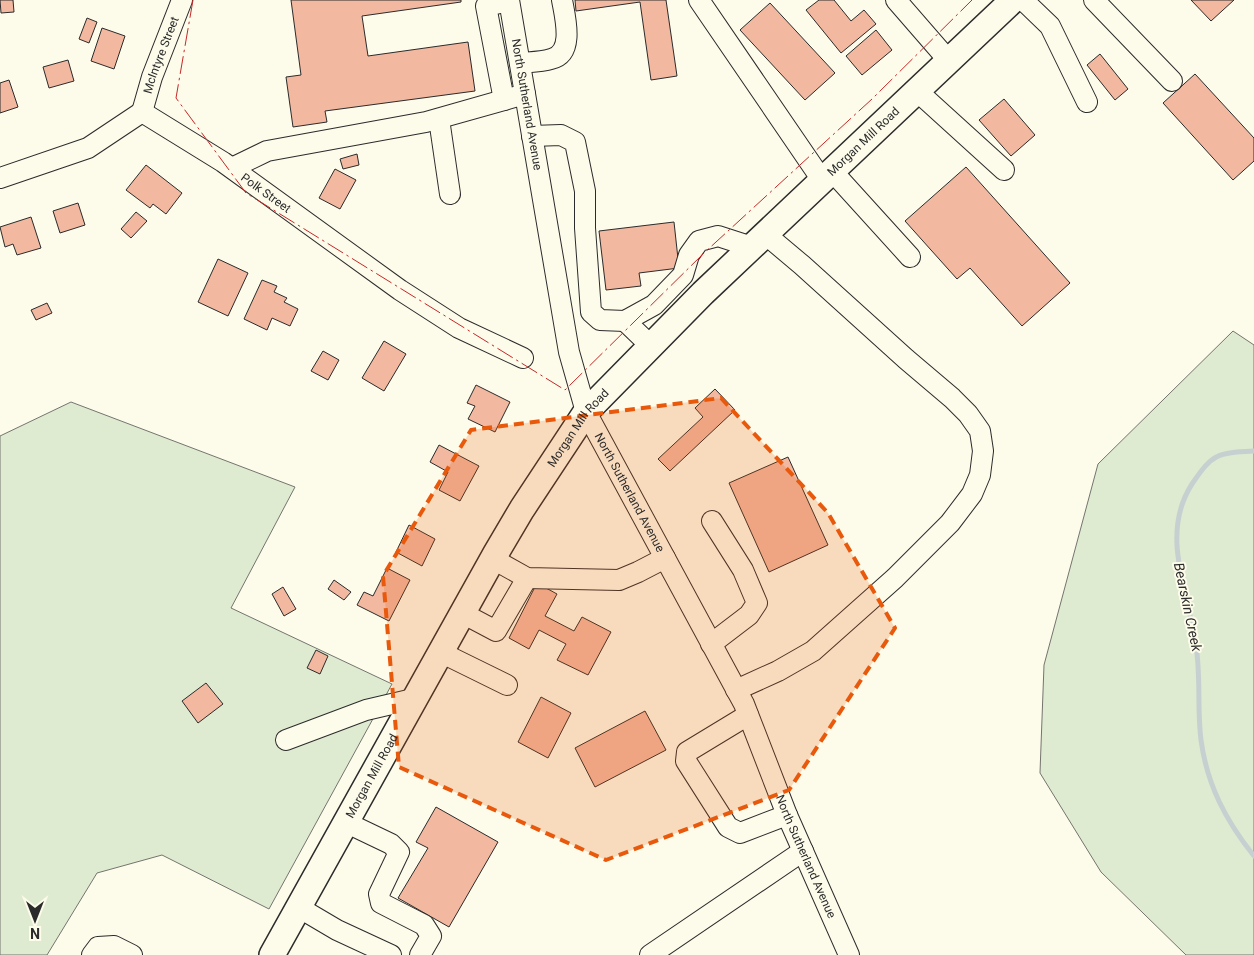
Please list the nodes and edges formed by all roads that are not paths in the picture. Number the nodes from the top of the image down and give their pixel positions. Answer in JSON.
{"nodes":[{"id":1,"x":182,"y":0,"type":"edge"},
{"id":2,"x":509,"y":0,"type":"edge"},
{"id":3,"x":562,"y":0,"type":"edge"},
{"id":4,"x":699,"y":0,"type":"edge"},
{"id":5,"x":896,"y":0,"type":"edge"},
{"id":6,"x":1013,"y":0,"type":"edge"},
{"id":7,"x":1023,"y":0,"type":"edge"},
{"id":8,"x":1094,"y":0,"type":"edge"},
{"id":9,"x":949,"y":61,"type":"junction"},
{"id":10,"x":520,"y":63,"type":"junction"},
{"id":11,"x":1172,"y":81,"type":"dead end"},
{"id":12,"x":916,"y":91,"type":"junction"},
{"id":13,"x":525,"y":94,"type":"junction"},
{"id":14,"x":504,"y":100,"type":"junction"},
{"id":15,"x":1087,"y":102,"type":"dead end"},
{"id":16,"x":142,"y":112,"type":"junction"},
{"id":17,"x":439,"y":119,"type":"junction"},
{"id":18,"x":532,"y":136,"type":"junction"},
{"id":19,"x":232,"y":168,"type":"junction"},
{"id":20,"x":1004,"y":170,"type":"dead end"},
{"id":21,"x":827,"y":176,"type":"junction"},
{"id":22,"x":0,"y":178,"type":"edge"},
{"id":23,"x":450,"y":194,"type":"dead end"},
{"id":24,"x":758,"y":241,"type":"junction"},
{"id":25,"x":910,"y":257,"type":"dead end"},
{"id":26,"x":625,"y":321,"type":"junction"},
{"id":27,"x":651,"y":346,"type":"junction"},
{"id":28,"x":523,"y":358,"type":"dead end"},
{"id":29,"x":586,"y":412,"type":"junction"},
{"id":30,"x":712,"y":521,"type":"dead end"},
{"id":31,"x":665,"y":558,"type":"junction"},
{"id":32,"x":493,"y":559,"type":"junction"},
{"id":33,"x":527,"y":578,"type":"junction"},
{"id":34,"x":462,"y":613,"type":"junction"},
{"id":35,"x":711,"y":644,"type":"junction"},
{"id":36,"x":440,"y":652,"type":"junction"},
{"id":37,"x":507,"y":686,"type":"dead end"},
{"id":38,"x":736,"y":690,"type":"junction"},
{"id":39,"x":413,"y":699,"type":"junction"},
{"id":40,"x":748,"y":715,"type":"junction"},
{"id":41,"x":286,"y":740,"type":"dead end"},
{"id":42,"x":787,"y":815,"type":"junction"},
{"id":43,"x":345,"y":822,"type":"junction"},
{"id":44,"x":803,"y":850,"type":"junction"},
{"id":45,"x":298,"y":907,"type":"junction"},
{"id":46,"x":92,"y":955,"type":"edge"},
{"id":47,"x":132,"y":955,"type":"edge"},
{"id":48,"x":272,"y":955,"type":"edge"},
{"id":49,"x":391,"y":955,"type":"edge"},
{"id":50,"x":420,"y":955,"type":"edge"},
{"id":51,"x":650,"y":955,"type":"edge"},
{"id":52,"x":848,"y":955,"type":"edge"}],
"edges":[{"from":1,"to":16,"type":"street","name":"McIntyre Street"},
{"from":2,"to":10,"type":"street","name":"North Sutherland Avenue"},
{"from":2,"to":14,"type":"street"},
{"from":3,"to":10,"type":"street"},
{"from":4,"to":21,"type":"street"},
{"from":5,"to":9,"type":"street"},
{"from":6,"to":9,"type":"main road","name":"Morgan Mill Road"},
{"from":7,"to":15,"type":"street"},
{"from":8,"to":11,"type":"street"},
{"from":9,"to":12,"type":"main road","name":"Morgan Mill Road"},
{"from":10,"to":13,"type":"street","name":"North Sutherland Avenue"},
{"from":12,"to":20,"type":"street"},
{"from":12,"to":21,"type":"main road","name":"Morgan Mill Road"},
{"from":13,"to":14,"type":"street"},
{"from":13,"to":18,"type":"street","name":"North Sutherland Avenue"},
{"from":14,"to":17,"type":"street"},
{"from":16,"to":19,"type":"street","name":"Polk Street"},
{"from":16,"to":22,"type":"street"},
{"from":17,"to":19,"type":"street"},
{"from":17,"to":23,"type":"street"},
{"from":18,"to":26,"type":"street"},
{"from":18,"to":29,"type":"street","name":"North Sutherland Avenue"},
{"from":19,"to":28,"type":"street","name":"Polk Street"},
{"from":21,"to":24,"type":"main road","name":"Morgan Mill Road"},
{"from":21,"to":25,"type":"street"},
{"from":24,"to":26,"type":"street"},
{"from":24,"to":27,"type":"main road","name":"Morgan Mill Road"},
{"from":24,"to":38,"type":"street"},
{"from":26,"to":27,"type":"street"},
{"from":27,"to":29,"type":"main road","name":"Morgan Mill Road"},
{"from":29,"to":31,"type":"street","name":"North Sutherland Avenue"},
{"from":29,"to":32,"type":"main road","name":"Morgan Mill Road"},
{"from":30,"to":35,"type":"street"},
{"from":31,"to":33,"type":"street"},
{"from":31,"to":35,"type":"street","name":"North Sutherland Avenue"},
{"from":32,"to":33,"type":"street"},
{"from":32,"to":34,"type":"main road","name":"Morgan Mill Road"},
{"from":33,"to":34,"type":"street"},
{"from":34,"to":36,"type":"main road","name":"Morgan Mill Road"},
{"from":35,"to":38,"type":"street","name":"North Sutherland Avenue"},
{"from":36,"to":37,"type":"street"},
{"from":36,"to":39,"type":"main road","name":"Morgan Mill Road"},
{"from":38,"to":40,"type":"street","name":"North Sutherland Avenue"},
{"from":39,"to":41,"type":"street"},
{"from":39,"to":43,"type":"main road","name":"Morgan Mill Road"},
{"from":40,"to":42,"type":"street","name":"North Sutherland Avenue"},
{"from":40,"to":42,"type":"street"},
{"from":42,"to":44,"type":"street","name":"North Sutherland Avenue"},
{"from":43,"to":45,"type":"main road","name":"Morgan Mill Road"},
{"from":43,"to":50,"type":"street"},
{"from":44,"to":51,"type":"street"},
{"from":44,"to":52,"type":"street","name":"North Sutherland Avenue"},
{"from":45,"to":48,"type":"main road","name":"Morgan Mill Road"},
{"from":45,"to":49,"type":"street"},
{"from":46,"to":47,"type":"street"}]}
